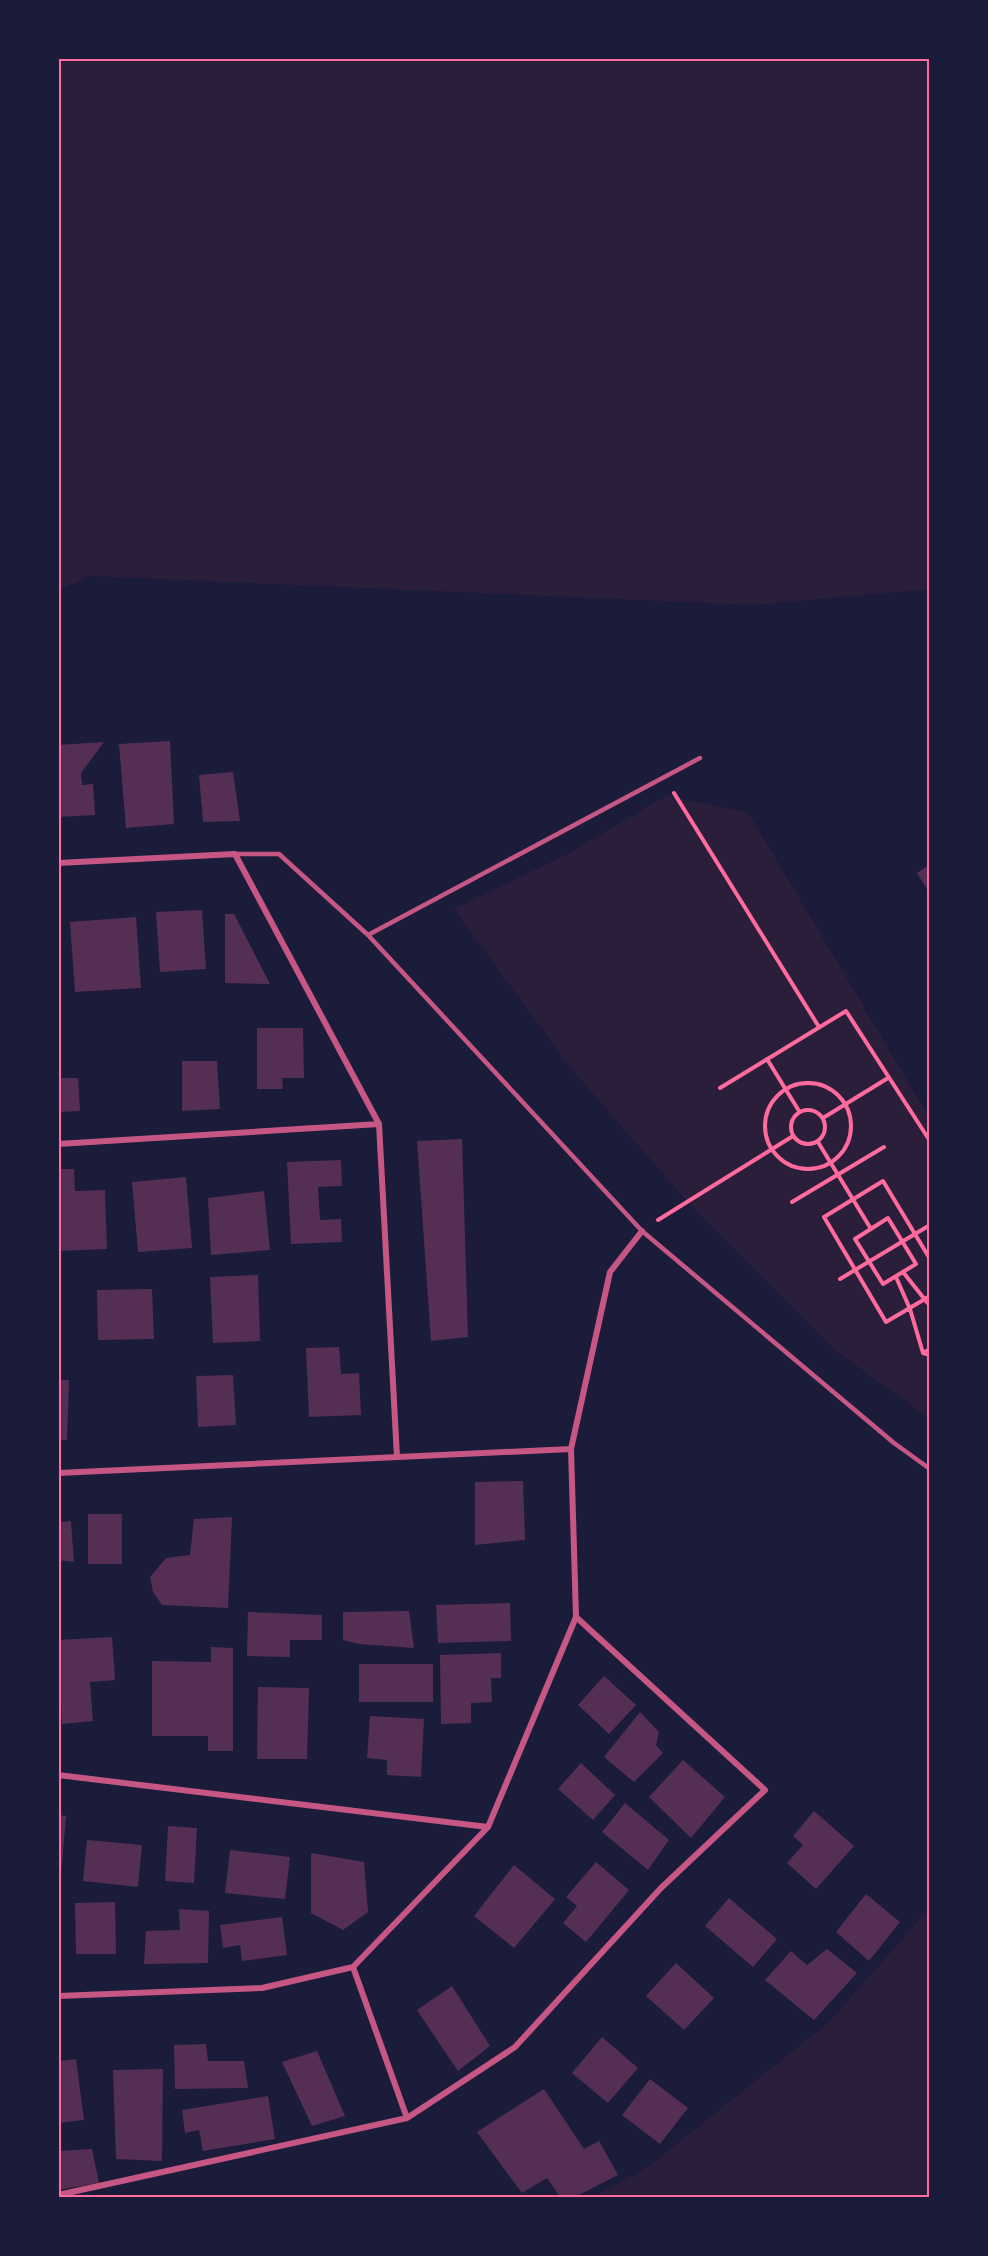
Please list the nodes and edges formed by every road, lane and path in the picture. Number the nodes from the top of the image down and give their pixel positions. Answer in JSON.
{"nodes":[{"id":1,"x":700,"y":758,"type":"dead end"},
{"id":2,"x":665,"y":777,"type":"junction"},
{"id":3,"x":235,"y":854,"type":"junction"},
{"id":4,"x":58,"y":863,"type":"edge"},
{"id":5,"x":368,"y":934,"type":"junction"},
{"id":6,"x":819,"y":1027,"type":"junction"},
{"id":7,"x":767,"y":1059,"type":"junction"},
{"id":8,"x":888,"y":1078,"type":"junction"},
{"id":9,"x":720,"y":1088,"type":"dead end"},
{"id":10,"x":785,"y":1089,"type":"junction"},
{"id":11,"x":844,"y":1105,"type":"junction"},
{"id":12,"x":799,"y":1112,"type":"junction"},
{"id":13,"x":823,"y":1118,"type":"junction"},
{"id":14,"x":379,"y":1124,"type":"junction"},
{"id":15,"x":793,"y":1136,"type":"junction"},
{"id":16,"x":930,"y":1141,"type":"edge"},
{"id":17,"x":818,"y":1142,"type":"junction"},
{"id":18,"x":58,"y":1144,"type":"edge"},
{"id":19,"x":884,"y":1148,"type":"dead end"},
{"id":20,"x":772,"y":1149,"type":"junction"},
{"id":21,"x":830,"y":1162,"type":"junction"},
{"id":22,"x":838,"y":1175,"type":"junction"},
{"id":23,"x":853,"y":1200,"type":"junction"},
{"id":24,"x":792,"y":1202,"type":"dead end"},
{"id":25,"x":930,"y":1225,"type":"edge"},
{"id":26,"x":871,"y":1229,"type":"junction"},
{"id":27,"x":642,"y":1231,"type":"junction"},
{"id":28,"x":914,"y":1234,"type":"junction"},
{"id":29,"x":902,"y":1241,"type":"junction"},
{"id":30,"x":930,"y":1259,"type":"edge"},
{"id":31,"x":869,"y":1261,"type":"junction"},
{"id":32,"x":855,"y":1270,"type":"junction"},
{"id":33,"x":903,"y":1272,"type":"junction"},
{"id":34,"x":896,"y":1277,"type":"junction"},
{"id":35,"x":840,"y":1279,"type":"dead end"},
{"id":36,"x":930,"y":1296,"type":"edge"},
{"id":37,"x":923,"y":1300,"type":"junction"},
{"id":38,"x":930,"y":1306,"type":"edge"},
{"id":39,"x":910,"y":1309,"type":"junction"},
{"id":40,"x":930,"y":1349,"type":"edge"},
{"id":41,"x":923,"y":1353,"type":"junction"},
{"id":42,"x":930,"y":1355,"type":"edge"},
{"id":43,"x":571,"y":1449,"type":"junction"},
{"id":44,"x":397,"y":1457,"type":"junction"},
{"id":45,"x":930,"y":1469,"type":"edge"},
{"id":46,"x":58,"y":1473,"type":"edge"},
{"id":47,"x":576,"y":1617,"type":"junction"},
{"id":48,"x":58,"y":1775,"type":"edge"},
{"id":49,"x":488,"y":1827,"type":"junction"},
{"id":50,"x":353,"y":1967,"type":"junction"},
{"id":51,"x":58,"y":1996,"type":"edge"},
{"id":52,"x":407,"y":2118,"type":"junction"},
{"id":53,"x":58,"y":2195,"type":"edge"}],
"edges":[{"from":1,"to":2,"type":"lane"},
{"from":2,"to":5,"type":"lane"},
{"from":2,"to":6,"type":"path"},
{"from":3,"to":4,"type":"street"},
{"from":3,"to":5,"type":"lane"},
{"from":3,"to":14,"type":"street"},
{"from":5,"to":27,"type":"lane"},
{"from":6,"to":7,"type":"path"},
{"from":6,"to":8,"type":"path"},
{"from":7,"to":9,"type":"path"},
{"from":7,"to":10,"type":"path"},
{"from":8,"to":11,"type":"path"},
{"from":8,"to":16,"type":"path"},
{"from":10,"to":11,"type":"path"},
{"from":10,"to":12,"type":"path"},
{"from":10,"to":20,"type":"path"},
{"from":11,"to":13,"type":"path"},
{"from":11,"to":21,"type":"path"},
{"from":12,"to":13,"type":"path"},
{"from":12,"to":15,"type":"path"},
{"from":13,"to":17,"type":"path"},
{"from":14,"to":18,"type":"street"},
{"from":14,"to":44,"type":"street"},
{"from":15,"to":17,"type":"path"},
{"from":15,"to":20,"type":"path"},
{"from":17,"to":21,"type":"path"},
{"from":19,"to":22,"type":"path"},
{"from":20,"to":21,"type":"path"},
{"from":20,"to":27,"type":"path"},
{"from":21,"to":22,"type":"path"},
{"from":22,"to":23,"type":"path"},
{"from":22,"to":24,"type":"path"},
{"from":23,"to":26,"type":"path"},
{"from":23,"to":28,"type":"path"},
{"from":23,"to":32,"type":"path"},
{"from":25,"to":28,"type":"path"},
{"from":26,"to":29,"type":"path"},
{"from":26,"to":31,"type":"path"},
{"from":27,"to":43,"type":"street"},
{"from":27,"to":45,"type":"lane"},
{"from":28,"to":29,"type":"path"},
{"from":28,"to":30,"type":"path"},
{"from":29,"to":31,"type":"path"},
{"from":29,"to":33,"type":"path"},
{"from":31,"to":32,"type":"path"},
{"from":31,"to":34,"type":"path"},
{"from":32,"to":35,"type":"path"},
{"from":32,"to":39,"type":"path"},
{"from":33,"to":34,"type":"path"},
{"from":33,"to":37,"type":"path"},
{"from":34,"to":39,"type":"path"},
{"from":36,"to":37,"type":"path"},
{"from":37,"to":38,"type":"path"},
{"from":37,"to":39,"type":"path"},
{"from":39,"to":41,"type":"path"},
{"from":40,"to":41,"type":"path"},
{"from":41,"to":42,"type":"path"},
{"from":43,"to":44,"type":"street"},
{"from":43,"to":47,"type":"street"},
{"from":44,"to":46,"type":"street"},
{"from":47,"to":49,"type":"street"},
{"from":47,"to":52,"type":"street"},
{"from":48,"to":49,"type":"street"},
{"from":49,"to":50,"type":"street"},
{"from":50,"to":51,"type":"street"},
{"from":50,"to":52,"type":"street"},
{"from":52,"to":53,"type":"street"}]}
